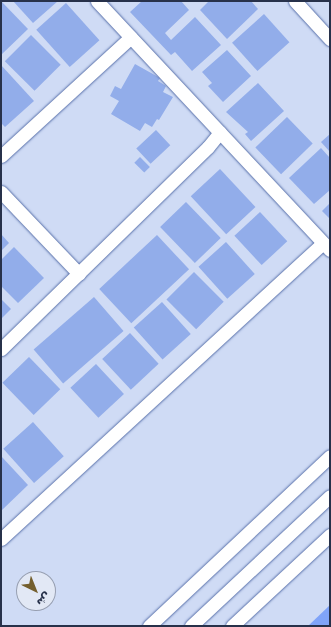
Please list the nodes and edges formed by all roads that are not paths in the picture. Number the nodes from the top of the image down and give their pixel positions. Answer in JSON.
{"nodes":[{"id":1,"x":97,"y":1,"type":"edge"},
{"id":2,"x":295,"y":1,"type":"edge"},
{"id":3,"x":131,"y":37,"type":"junction"},
{"id":4,"x":330,"y":39,"type":"edge"},
{"id":5,"x":220,"y":132,"type":"junction"},
{"id":6,"x":1,"y":156,"type":"edge"},
{"id":7,"x":1,"y":192,"type":"edge"},
{"id":8,"x":327,"y":247,"type":"edge"},
{"id":9,"x":79,"y":274,"type":"junction"},
{"id":10,"x":1,"y":350,"type":"edge"},
{"id":11,"x":330,"y":456,"type":"edge"},
{"id":12,"x":330,"y":496,"type":"edge"},
{"id":13,"x":330,"y":535,"type":"edge"},
{"id":14,"x":1,"y":539,"type":"edge"},
{"id":15,"x":149,"y":626,"type":"edge"},
{"id":16,"x":191,"y":626,"type":"edge"},
{"id":17,"x":232,"y":626,"type":"edge"}],
"edges":[{"from":1,"to":3,"type":"street"},
{"from":2,"to":4,"type":"street"},
{"from":3,"to":5,"type":"street"},
{"from":3,"to":6,"type":"street"},
{"from":5,"to":8,"type":"street"},
{"from":5,"to":9,"type":"street"},
{"from":7,"to":9,"type":"street"},
{"from":8,"to":14,"type":"street"},
{"from":9,"to":10,"type":"street"},
{"from":11,"to":15,"type":"street"},
{"from":12,"to":16,"type":"street"},
{"from":13,"to":17,"type":"street"}]}
